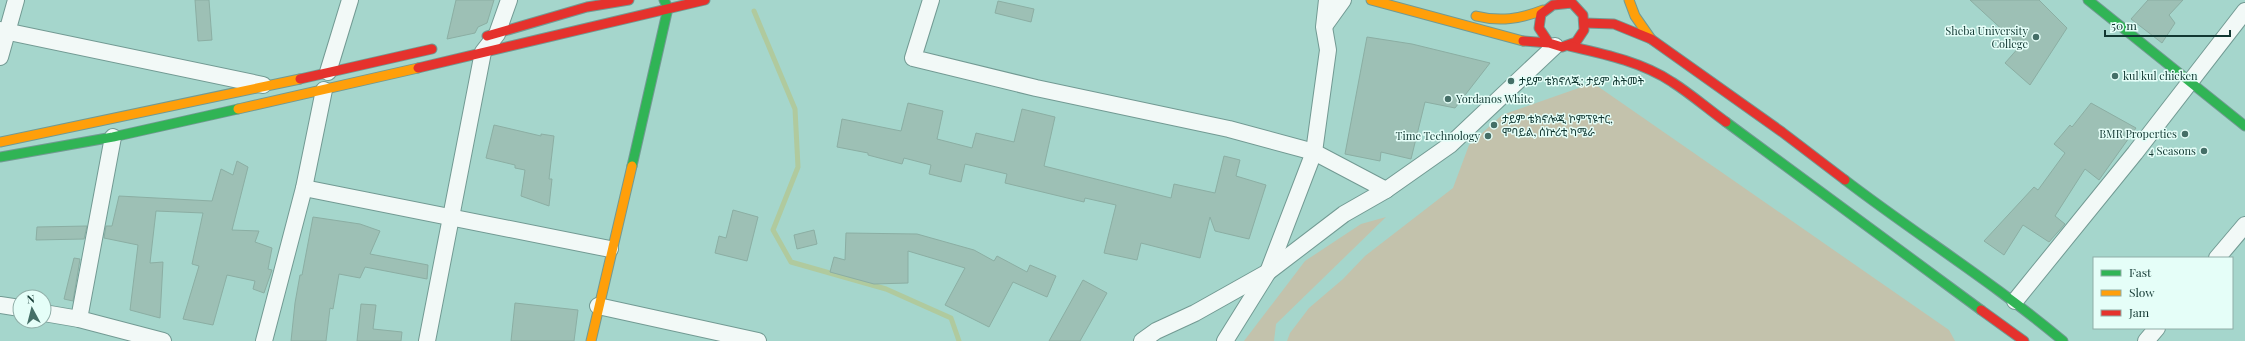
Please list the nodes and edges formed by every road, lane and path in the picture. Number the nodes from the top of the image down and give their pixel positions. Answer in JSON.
{"nodes":[{"id":1,"x":16,"y":0,"type":"edge"},
{"id":2,"x":350,"y":0,"type":"edge"},
{"id":3,"x":509,"y":0,"type":"edge"},
{"id":4,"x":566,"y":0,"type":"edge"},
{"id":5,"x":629,"y":0,"type":"edge"},
{"id":6,"x":705,"y":0,"type":"edge"},
{"id":7,"x":931,"y":0,"type":"edge"},
{"id":8,"x":1327,"y":0,"type":"edge"},
{"id":9,"x":1342,"y":0,"type":"edge"},
{"id":10,"x":1371,"y":0,"type":"edge"},
{"id":11,"x":1629,"y":0,"type":"edge"},
{"id":12,"x":2088,"y":0,"type":"edge"},
{"id":13,"x":666,"y":4,"type":"edge"},
{"id":14,"x":1548,"y":5,"type":"edge"},
{"id":15,"x":1589,"y":5,"type":"dead end"},
{"id":16,"x":587,"y":7,"type":"junction"},
{"id":17,"x":2245,"y":11,"type":"edge"},
{"id":18,"x":1467,"y":14,"type":"dead end"},
{"id":19,"x":1584,"y":19,"type":"junction"},
{"id":20,"x":1324,"y":26,"type":"junction"},
{"id":21,"x":4,"y":31,"type":"edge"},
{"id":22,"x":497,"y":34,"type":"junction"},
{"id":23,"x":1651,"y":39,"type":"junction"},
{"id":24,"x":1558,"y":45,"type":"junction"},
{"id":25,"x":443,"y":46,"type":"dead end"},
{"id":26,"x":479,"y":46,"type":"junction"},
{"id":27,"x":0,"y":57,"type":"edge"},
{"id":28,"x":328,"y":72,"type":"junction"},
{"id":29,"x":2190,"y":81,"type":"junction"},
{"id":30,"x":268,"y":86,"type":"junction"},
{"id":31,"x":324,"y":90,"type":"junction"},
{"id":32,"x":2245,"y":126,"type":"edge"},
{"id":33,"x":113,"y":137,"type":"junction"},
{"id":34,"x":0,"y":142,"type":"edge"},
{"id":35,"x":1314,"y":152,"type":"junction"},
{"id":36,"x":0,"y":158,"type":"edge"},
{"id":37,"x":304,"y":188,"type":"junction"},
{"id":38,"x":1386,"y":190,"type":"junction"},
{"id":39,"x":450,"y":218,"type":"junction"},
{"id":40,"x":2245,"y":225,"type":"edge"},
{"id":41,"x":1900,"y":236,"type":"junction"},
{"id":42,"x":610,"y":250,"type":"junction"},
{"id":43,"x":2218,"y":257,"type":"edge"},
{"id":44,"x":1268,"y":272,"type":"junction"},
{"id":45,"x":0,"y":305,"type":"edge"},
{"id":46,"x":598,"y":306,"type":"junction"},
{"id":47,"x":12,"y":307,"type":"edge"},
{"id":48,"x":2007,"y":313,"type":"junction"},
{"id":49,"x":52,"y":314,"type":"edge"},
{"id":50,"x":79,"y":319,"type":"junction"},
{"id":51,"x":2157,"y":329,"type":"edge"},
{"id":52,"x":1997,"y":335,"type":"dead end"},
{"id":53,"x":163,"y":341,"type":"edge"},
{"id":54,"x":264,"y":341,"type":"edge"},
{"id":55,"x":427,"y":341,"type":"edge"},
{"id":56,"x":591,"y":341,"type":"edge"},
{"id":57,"x":758,"y":341,"type":"edge"},
{"id":58,"x":1142,"y":341,"type":"edge"},
{"id":59,"x":1225,"y":341,"type":"edge"},
{"id":60,"x":2024,"y":341,"type":"edge"},
{"id":61,"x":2063,"y":341,"type":"edge"},
{"id":62,"x":2146,"y":341,"type":"edge"}],
"edges":[{"from":1,"to":21,"type":"street"},
{"from":2,"to":28,"type":"street"},
{"from":3,"to":22,"type":"street"},
{"from":4,"to":16,"type":"street"},
{"from":5,"to":16,"type":"main road"},
{"from":6,"to":13,"type":"main road"},
{"from":7,"to":35,"type":"street"},
{"from":8,"to":20,"type":"street"},
{"from":9,"to":20,"type":"street"},
{"from":10,"to":24,"type":"main road"},
{"from":11,"to":23,"type":"main road"},
{"from":12,"to":29,"type":"main road"},
{"from":13,"to":26,"type":"main road"},
{"from":13,"to":42,"type":"main road"},
{"from":14,"to":18,"type":"main road"},
{"from":14,"to":19,"type":"main road"},
{"from":14,"to":24,"type":"main road"},
{"from":15,"to":19,"type":"main road"},
{"from":16,"to":22,"type":"main road"},
{"from":17,"to":29,"type":"street"},
{"from":19,"to":23,"type":"main road"},
{"from":19,"to":24,"type":"main road"},
{"from":20,"to":35,"type":"street"},
{"from":21,"to":27,"type":"street"},
{"from":21,"to":30,"type":"street"},
{"from":22,"to":26,"type":"street"},
{"from":23,"to":41,"type":"main road"},
{"from":24,"to":38,"type":"street"},
{"from":24,"to":41,"type":"main road"},
{"from":25,"to":28,"type":"main road"},
{"from":26,"to":31,"type":"main road"},
{"from":26,"to":39,"type":"street"},
{"from":28,"to":30,"type":"main road"},
{"from":29,"to":32,"type":"main road"},
{"from":29,"to":48,"type":"street"},
{"from":30,"to":34,"type":"main road"},
{"from":31,"to":33,"type":"main road"},
{"from":31,"to":37,"type":"street"},
{"from":33,"to":36,"type":"main road"},
{"from":33,"to":50,"type":"street"},
{"from":35,"to":38,"type":"street"},
{"from":35,"to":44,"type":"street"},
{"from":37,"to":39,"type":"street"},
{"from":37,"to":54,"type":"street"},
{"from":38,"to":44,"type":"street"},
{"from":39,"to":42,"type":"street"},
{"from":39,"to":55,"type":"street"},
{"from":40,"to":43,"type":"street"},
{"from":41,"to":48,"type":"main road"},
{"from":41,"to":48,"type":"main road"},
{"from":42,"to":46,"type":"main road"},
{"from":44,"to":58,"type":"street"},
{"from":44,"to":59,"type":"street"},
{"from":45,"to":47,"type":"street"},
{"from":46,"to":56,"type":"main road"},
{"from":46,"to":57,"type":"street"},
{"from":48,"to":52,"type":"main road"},
{"from":48,"to":60,"type":"main road"},
{"from":48,"to":61,"type":"main road"},
{"from":49,"to":50,"type":"street"},
{"from":50,"to":53,"type":"street"},
{"from":51,"to":62,"type":"street"}]}
